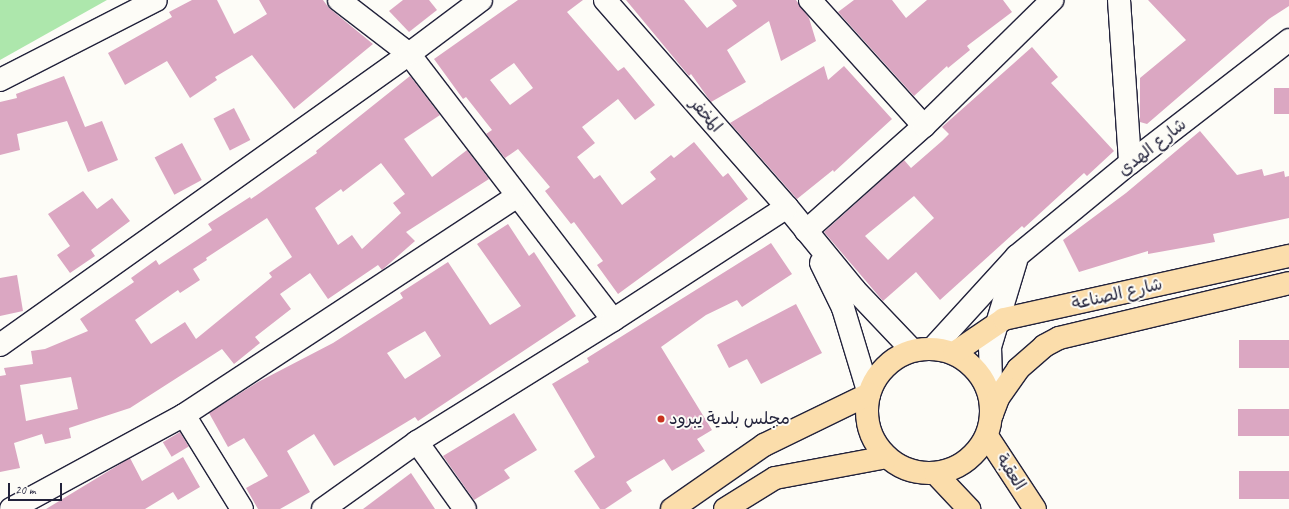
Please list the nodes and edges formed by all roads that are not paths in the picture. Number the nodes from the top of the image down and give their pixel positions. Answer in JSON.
{"nodes":[{"id":1,"x":156,"y":0,"type":"edge"},
{"id":2,"x":339,"y":0,"type":"edge"},
{"id":3,"x":481,"y":0,"type":"edge"},
{"id":4,"x":605,"y":0,"type":"edge"},
{"id":5,"x":810,"y":0,"type":"edge"},
{"id":6,"x":1119,"y":0,"type":"edge"},
{"id":7,"x":1041,"y":3,"type":"edge"},
{"id":8,"x":1289,"y":40,"type":"edge"},
{"id":9,"x":408,"y":54,"type":"junction"},
{"id":10,"x":0,"y":80,"type":"edge"},
{"id":11,"x":924,"y":126,"type":"junction"},
{"id":12,"x":1130,"y":163,"type":"junction"},
{"id":13,"x":516,"y":197,"type":"junction"},
{"id":14,"x":787,"y":207,"type":"junction"},
{"id":15,"x":806,"y":231,"type":"junction"},
{"id":16,"x":1018,"y":256,"type":"junction"},
{"id":17,"x":1289,"y":256,"type":"edge"},
{"id":18,"x":1289,"y":283,"type":"edge"},
{"id":19,"x":613,"y":320,"type":"junction"},
{"id":20,"x":999,"y":321,"type":"junction"},
{"id":21,"x":0,"y":345,"type":"edge"},
{"id":22,"x":912,"y":350,"type":"junction"},
{"id":23,"x":944,"y":351,"type":"junction"},
{"id":24,"x":869,"y":394,"type":"junction"},
{"id":25,"x":992,"y":414,"type":"junction"},
{"id":26,"x":184,"y":415,"type":"junction"},
{"id":27,"x":987,"y":436,"type":"junction"},
{"id":28,"x":416,"y":442,"type":"junction"},
{"id":29,"x":888,"y":457,"type":"junction"},
{"id":30,"x":935,"y":473,"type":"junction"},
{"id":31,"x":11,"y":509,"type":"edge"},
{"id":32,"x":242,"y":509,"type":"edge"},
{"id":33,"x":323,"y":509,"type":"edge"},
{"id":34,"x":465,"y":509,"type":"edge"},
{"id":35,"x":672,"y":509,"type":"edge"},
{"id":36,"x":725,"y":509,"type":"edge"},
{"id":37,"x":969,"y":509,"type":"edge"},
{"id":38,"x":1035,"y":509,"type":"edge"}],
"edges":[{"from":1,"to":10,"type":"street"},
{"from":2,"to":9,"type":"street"},
{"from":3,"to":9,"type":"street"},
{"from":4,"to":14,"type":"street","name":"المخفر"},
{"from":5,"to":11,"type":"street"},
{"from":6,"to":12,"type":"street"},
{"from":7,"to":11,"type":"street"},
{"from":8,"to":12,"type":"street","name":"شارع الهدى"},
{"from":9,"to":13,"type":"street"},
{"from":9,"to":21,"type":"street"},
{"from":11,"to":15,"type":"street"},
{"from":12,"to":16,"type":"street","name":"شارع الهدى"},
{"from":13,"to":19,"type":"street"},
{"from":13,"to":26,"type":"street"},
{"from":14,"to":15,"type":"street","name":"المخفر"},
{"from":14,"to":19,"type":"street"},
{"from":15,"to":22,"type":"street"},
{"from":15,"to":24,"type":"street"},
{"from":16,"to":20,"type":"street"},
{"from":16,"to":23,"type":"street","name":"شارع الهدى"},
{"from":17,"to":20,"type":"main road","name":"شارع الصناعة"},
{"from":18,"to":25,"type":"main road","name":"شارع الصناعة"},
{"from":19,"to":28,"type":"street"},
{"from":20,"to":23,"type":"main road","name":"شارع الصناعة"},
{"from":20,"to":25,"type":"street"},
{"from":22,"to":23,"type":"main road"},
{"from":22,"to":24,"type":"main road"},
{"from":23,"to":25,"type":"main road"},
{"from":24,"to":29,"type":"main road"},
{"from":24,"to":35,"type":"main road"},
{"from":25,"to":27,"type":"main road"},
{"from":26,"to":31,"type":"street"},
{"from":26,"to":32,"type":"street"},
{"from":27,"to":30,"type":"main road"},
{"from":27,"to":38,"type":"main road","name":"العقبة"},
{"from":28,"to":33,"type":"street"},
{"from":28,"to":34,"type":"street"},
{"from":29,"to":30,"type":"main road"},
{"from":29,"to":36,"type":"main road"},
{"from":30,"to":37,"type":"main road"}]}
